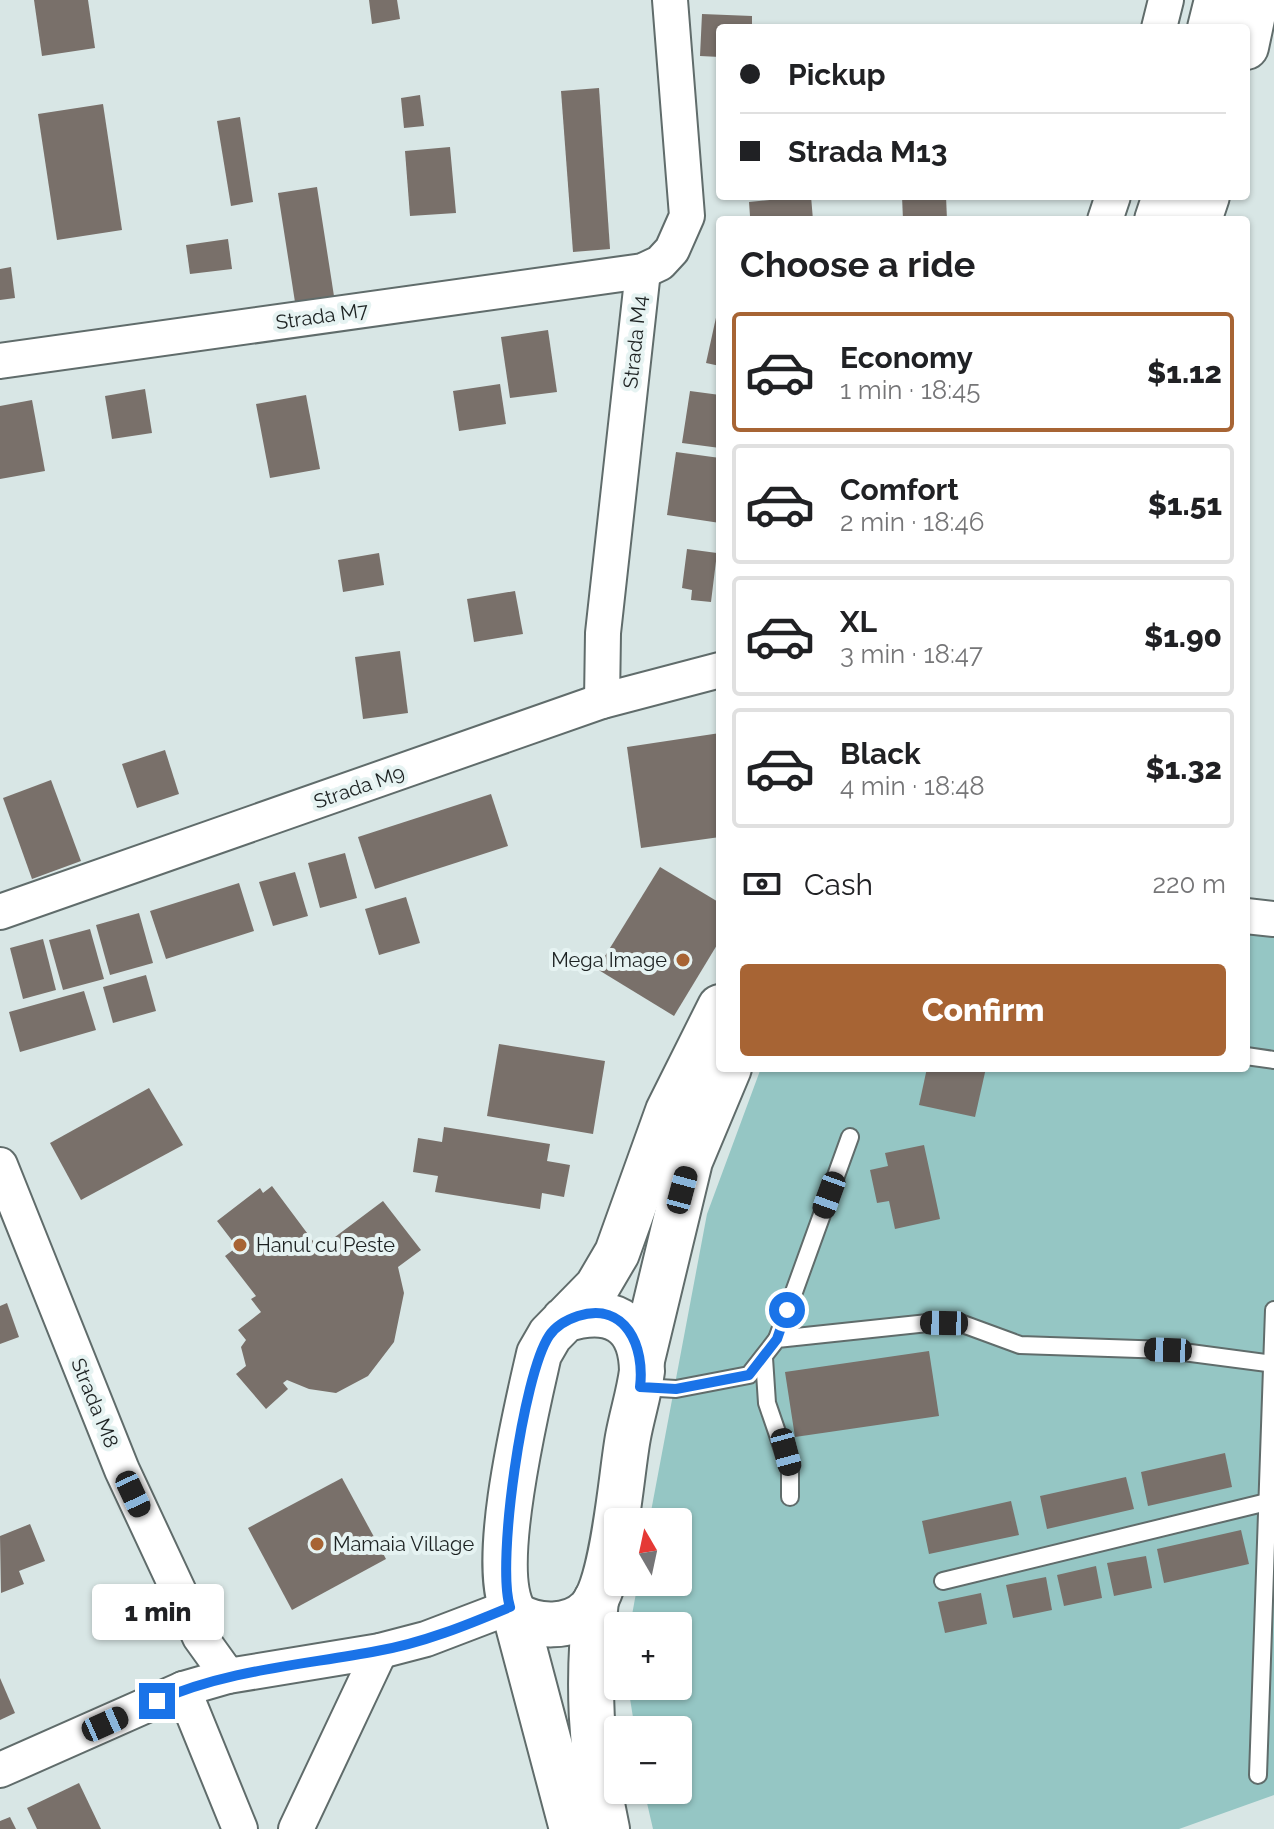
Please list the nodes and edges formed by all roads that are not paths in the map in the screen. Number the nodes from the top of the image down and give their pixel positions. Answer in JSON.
{"nodes":[{"id":1,"x":670,"y":0,"type":"edge"},
{"id":2,"x":1166,"y":0,"type":"edge"},
{"id":3,"x":1217,"y":0,"type":"edge"},
{"id":4,"x":1256,"y":0,"type":"edge"},
{"id":5,"x":1160,"y":24,"type":"edge"},
{"id":6,"x":1211,"y":24,"type":"edge"},
{"id":7,"x":1250,"y":28,"type":"edge"},
{"id":8,"x":643,"y":271,"type":"junction"},
{"id":9,"x":0,"y":361,"type":"edge"},
{"id":10,"x":716,"y":671,"type":"edge"},
{"id":11,"x":602,"y":701,"type":"junction"},
{"id":12,"x":0,"y":912,"type":"edge"},
{"id":13,"x":1250,"y":916,"type":"edge"},
{"id":14,"x":1274,"y":919,"type":"edge"},
{"id":15,"x":716,"y":1015,"type":"edge"},
{"id":16,"x":1250,"y":1057,"type":"edge"},
{"id":17,"x":1274,"y":1060,"type":"edge"},
{"id":18,"x":727,"y":1072,"type":"edge"},
{"id":19,"x":850,"y":1137,"type":"dead end"},
{"id":20,"x":0,"y":1165,"type":"edge"},
{"id":21,"x":1274,"y":1310,"type":"edge"},
{"id":22,"x":564,"y":1320,"type":"junction"},
{"id":23,"x":777,"y":1339,"type":"junction"},
{"id":24,"x":764,"y":1358,"type":"junction"},
{"id":25,"x":1273,"y":1364,"type":"edge"},
{"id":26,"x":641,"y":1373,"type":"junction"},
{"id":27,"x":790,"y":1497,"type":"dead end"},
{"id":28,"x":1267,"y":1502,"type":"junction"},
{"id":29,"x":943,"y":1581,"type":"dead end"},
{"id":30,"x":596,"y":1600,"type":"junction"},
{"id":31,"x":513,"y":1611,"type":"junction"},
{"id":32,"x":380,"y":1651,"type":"junction"},
{"id":33,"x":228,"y":1676,"type":"junction"},
{"id":34,"x":183,"y":1689,"type":"junction"},
{"id":35,"x":1267,"y":1712,"type":"edge"},
{"id":36,"x":0,"y":1770,"type":"edge"},
{"id":37,"x":1258,"y":1775,"type":"dead end"},
{"id":38,"x":240,"y":1829,"type":"edge"},
{"id":39,"x":296,"y":1829,"type":"edge"},
{"id":40,"x":572,"y":1829,"type":"edge"},
{"id":41,"x":607,"y":1829,"type":"edge"}],
"edges":[{"from":1,"to":8,"type":"street","name":"Strada M4"},
{"from":2,"to":5,"type":"street"},
{"from":3,"to":6,"type":"main road"},
{"from":4,"to":7,"type":"main road"},
{"from":8,"to":9,"type":"street","name":"Strada M7"},
{"from":8,"to":11,"type":"street","name":"Strada M4"},
{"from":10,"to":11,"type":"street","name":"Strada M9"},
{"from":11,"to":12,"type":"street","name":"Strada M9"},
{"from":13,"to":14,"type":"street"},
{"from":15,"to":22,"type":"main road"},
{"from":16,"to":17,"type":"lane"},
{"from":18,"to":26,"type":"main road"},
{"from":19,"to":23,"type":"lane"},
{"from":20,"to":33,"type":"street","name":"Strada M8"},
{"from":21,"to":25,"type":"lane"},
{"from":22,"to":26,"type":"main road"},
{"from":22,"to":31,"type":"main road"},
{"from":23,"to":24,"type":"lane"},
{"from":23,"to":25,"type":"lane"},
{"from":24,"to":26,"type":"lane"},
{"from":24,"to":27,"type":"lane"},
{"from":25,"to":28,"type":"lane"},
{"from":26,"to":30,"type":"main road"},
{"from":28,"to":29,"type":"lane"},
{"from":28,"to":35,"type":"lane"},
{"from":30,"to":31,"type":"main road"},
{"from":30,"to":41,"type":"main road"},
{"from":31,"to":32,"type":"street"},
{"from":31,"to":40,"type":"main road"},
{"from":32,"to":33,"type":"street"},
{"from":32,"to":39,"type":"street"},
{"from":33,"to":34,"type":"street"},
{"from":34,"to":36,"type":"street"},
{"from":34,"to":38,"type":"street"},
{"from":35,"to":37,"type":"lane"}]}
